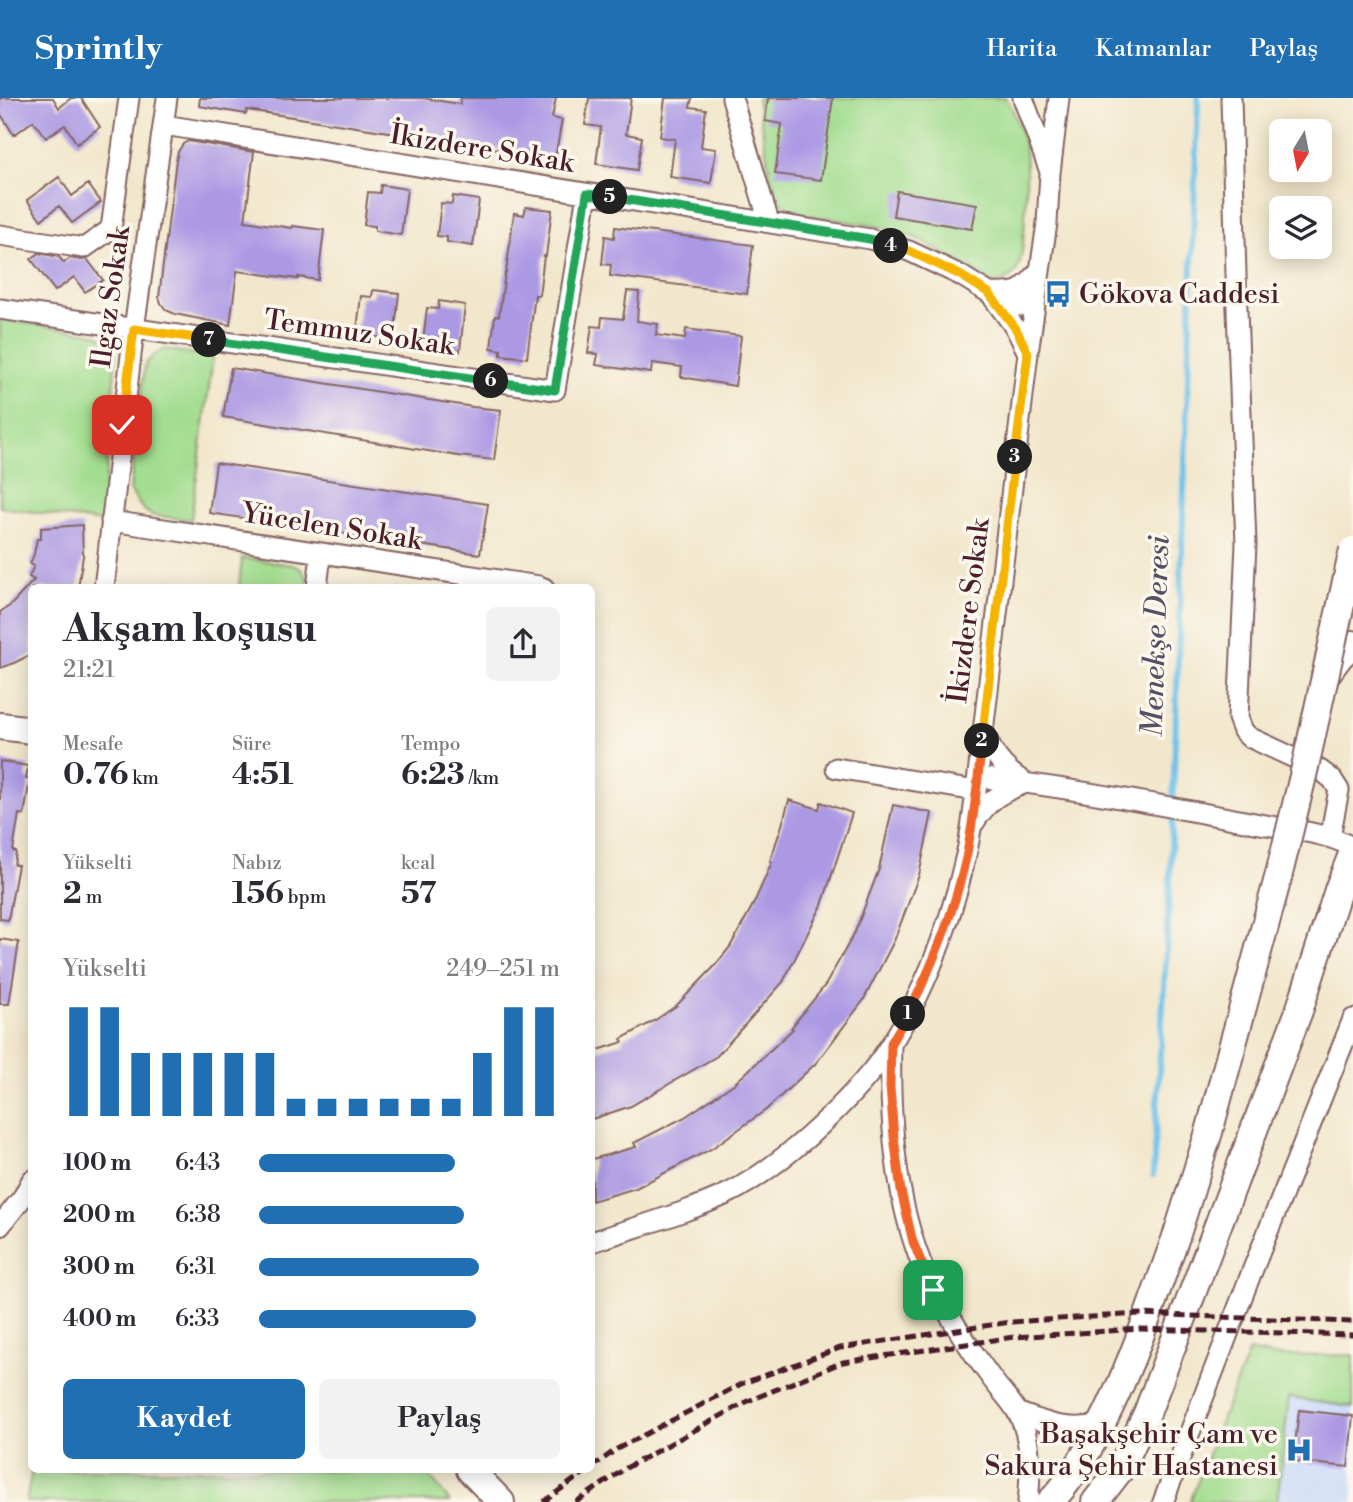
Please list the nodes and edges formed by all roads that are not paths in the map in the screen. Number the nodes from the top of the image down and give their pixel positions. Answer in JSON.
{"nodes":[{"id":1,"x":129,"y":98,"type":"edge"},
{"id":2,"x":167,"y":98,"type":"edge"},
{"id":3,"x":732,"y":98,"type":"edge"},
{"id":4,"x":1023,"y":98,"type":"edge"},
{"id":5,"x":1059,"y":98,"type":"edge"},
{"id":6,"x":1231,"y":98,"type":"edge"},
{"id":7,"x":164,"y":125,"type":"junction"},
{"id":8,"x":1050,"y":173,"type":"junction"},
{"id":9,"x":587,"y":194,"type":"junction"},
{"id":10,"x":769,"y":222,"type":"junction"},
{"id":11,"x":0,"y":235,"type":"edge"},
{"id":12,"x":1039,"y":271,"type":"junction"},
{"id":13,"x":989,"y":293,"type":"junction"},
{"id":14,"x":1034,"y":304,"type":"junction"},
{"id":15,"x":0,"y":309,"type":"edge"},
{"id":16,"x":134,"y":329,"type":"junction"},
{"id":17,"x":1028,"y":353,"type":"junction"},
{"id":18,"x":111,"y":521,"type":"junction"},
{"id":19,"x":1353,"y":550,"type":"edge"},
{"id":20,"x":321,"y":554,"type":"junction"},
{"id":21,"x":104,"y":584,"type":"edge"},
{"id":22,"x":317,"y":584,"type":"edge"},
{"id":23,"x":525,"y":584,"type":"edge"},
{"id":24,"x":1353,"y":644,"type":"edge"},
{"id":25,"x":1325,"y":676,"type":"junction"},
{"id":26,"x":0,"y":726,"type":"edge"},
{"id":27,"x":28,"y":730,"type":"edge"},
{"id":28,"x":984,"y":731,"type":"junction"},
{"id":29,"x":836,"y":768,"type":"dead end"},
{"id":30,"x":977,"y":784,"type":"junction"},
{"id":31,"x":1037,"y":784,"type":"junction"},
{"id":32,"x":971,"y":830,"type":"junction"},
{"id":33,"x":1330,"y":837,"type":"junction"},
{"id":34,"x":1353,"y":850,"type":"edge"},
{"id":35,"x":1353,"y":1019,"type":"edge"},
{"id":36,"x":891,"y":1043,"type":"junction"},
{"id":37,"x":28,"y":1193,"type":"edge"},
{"id":38,"x":0,"y":1226,"type":"edge"},
{"id":39,"x":595,"y":1241,"type":"edge"},
{"id":40,"x":1017,"y":1412,"type":"junction"},
{"id":41,"x":1102,"y":1424,"type":"junction"},
{"id":42,"x":455,"y":1473,"type":"edge"},
{"id":43,"x":473,"y":1473,"type":"edge"},
{"id":44,"x":1104,"y":1496,"type":"edge"},
{"id":45,"x":479,"y":1502,"type":"edge"},
{"id":46,"x":501,"y":1502,"type":"edge"},
{"id":47,"x":1028,"y":1502,"type":"edge"},
{"id":48,"x":1050,"y":1502,"type":"edge"},
{"id":49,"x":1163,"y":1502,"type":"edge"}],
"edges":[{"from":1,"to":11,"type":"street"},
{"from":2,"to":7,"type":"street","name":"Ilgaz Sokak"},
{"from":3,"to":10,"type":"street"},
{"from":4,"to":8,"type":"street"},
{"from":5,"to":8,"type":"street"},
{"from":6,"to":33,"type":"street"},
{"from":7,"to":9,"type":"street","name":"İkizdere Sokak"},
{"from":7,"to":16,"type":"street","name":"Ilgaz Sokak"},
{"from":8,"to":12,"type":"street"},
{"from":9,"to":10,"type":"street","name":"İkizdere Sokak"},
{"from":9,"to":16,"type":"street","name":"Temmuz Sokak"},
{"from":10,"to":13,"type":"street","name":"İkizdere Sokak"},
{"from":12,"to":13,"type":"street"},
{"from":12,"to":14,"type":"street"},
{"from":13,"to":14,"type":"street"},
{"from":13,"to":17,"type":"street"},
{"from":14,"to":17,"type":"street","name":"İkizdere Sokak"},
{"from":15,"to":16,"type":"street","name":"Temmuz Sokak"},
{"from":16,"to":18,"type":"street","name":"Ilgaz Sokak"},
{"from":17,"to":28,"type":"street","name":"İkizdere Sokak"},
{"from":18,"to":20,"type":"street","name":"Yücelen Sokak"},
{"from":18,"to":21,"type":"street","name":"Ilgaz Sokak"},
{"from":19,"to":25,"type":"main road","bridge":true},
{"from":20,"to":22,"type":"street"},
{"from":20,"to":23,"type":"street","name":"Yücelen Sokak"},
{"from":24,"to":25,"type":"main road"},
{"from":25,"to":41,"type":"main road","bridge":true},
{"from":26,"to":27,"type":"main road"},
{"from":28,"to":30,"type":"street","name":"İkizdere Sokak"},
{"from":28,"to":31,"type":"street"},
{"from":29,"to":30,"type":"street"},
{"from":30,"to":31,"type":"street"},
{"from":30,"to":32,"type":"street","name":"İkizdere Sokak"},
{"from":31,"to":32,"type":"street"},
{"from":31,"to":33,"type":"street"},
{"from":32,"to":36,"type":"street","name":"İkizdere Sokak"},
{"from":33,"to":34,"type":"street"},
{"from":34,"to":44,"type":"main road"},
{"from":35,"to":49,"type":"street"},
{"from":36,"to":39,"type":"street","name":"İkizdere Sokak"},
{"from":36,"to":40,"type":"street"},
{"from":37,"to":38,"type":"street"},
{"from":40,"to":41,"type":"street"},
{"from":40,"to":47,"type":"street"},
{"from":41,"to":48,"type":"main road"},
{"from":42,"to":45,"type":"main road"},
{"from":43,"to":46,"type":"main road"}]}
